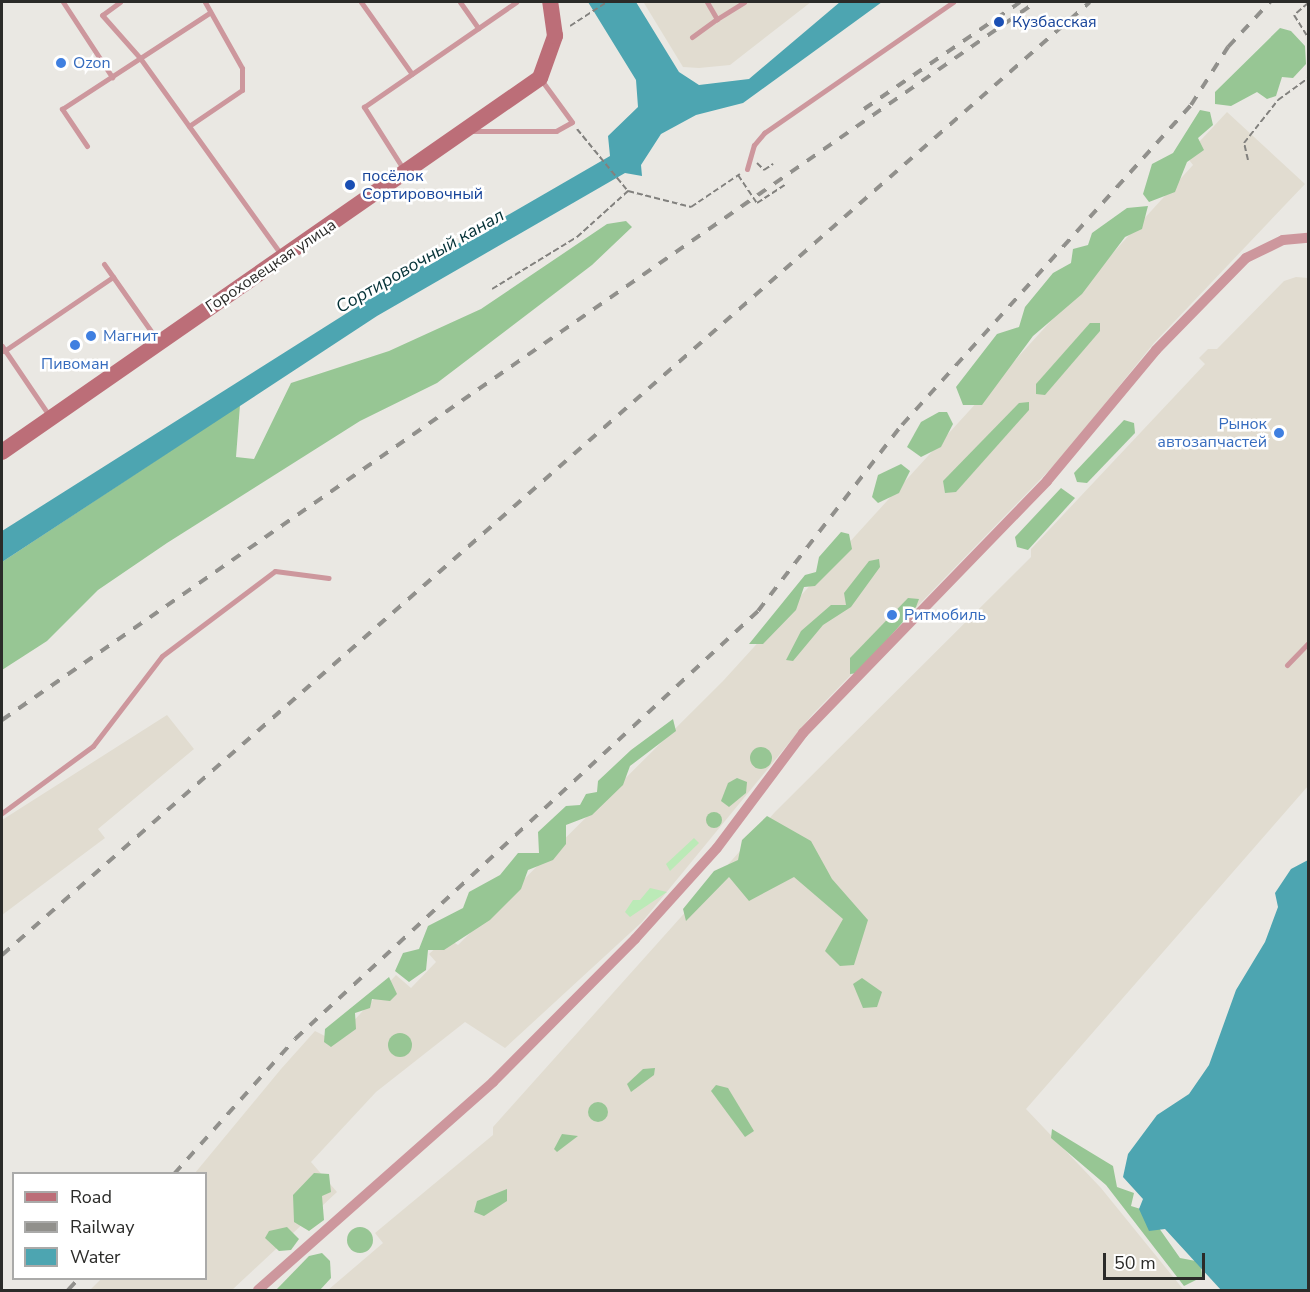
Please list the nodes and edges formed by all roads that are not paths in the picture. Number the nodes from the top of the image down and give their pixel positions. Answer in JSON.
{"nodes":[{"id":1,"x":63,"y":2,"type":"edge"},
{"id":2,"x":120,"y":2,"type":"edge"},
{"id":3,"x":205,"y":2,"type":"edge"},
{"id":4,"x":361,"y":2,"type":"edge"},
{"id":5,"x":460,"y":2,"type":"edge"},
{"id":6,"x":516,"y":2,"type":"edge"},
{"id":7,"x":550,"y":2,"type":"edge"},
{"id":8,"x":707,"y":2,"type":"edge"},
{"id":9,"x":744,"y":2,"type":"edge"},
{"id":10,"x":952,"y":2,"type":"edge"},
{"id":11,"x":210,"y":13,"type":"junction"},
{"id":12,"x":717,"y":19,"type":"junction"},
{"id":13,"x":478,"y":28,"type":"junction"},
{"id":14,"x":692,"y":36,"type":"dead end"},
{"id":15,"x":141,"y":58,"type":"junction"},
{"id":16,"x":412,"y":74,"type":"junction"},
{"id":17,"x":112,"y":77,"type":"junction"},
{"id":18,"x":540,"y":78,"type":"junction"},
{"id":19,"x":189,"y":126,"type":"junction"},
{"id":20,"x":467,"y":131,"type":"junction"},
{"id":21,"x":87,"y":146,"type":"dead end"},
{"id":22,"x":747,"y":169,"type":"road end"},
{"id":23,"x":406,"y":173,"type":"junction"},
{"id":24,"x":1308,"y":238,"type":"edge"},
{"id":25,"x":284,"y":258,"type":"junction"},
{"id":26,"x":104,"y":264,"type":"dead end"},
{"id":27,"x":113,"y":277,"type":"junction"},
{"id":28,"x":159,"y":342,"type":"junction"},
{"id":29,"x":3,"y":349,"type":"edge"},
{"id":30,"x":50,"y":417,"type":"junction"},
{"id":31,"x":2,"y":452,"type":"edge"},
{"id":32,"x":329,"y":578,"type":"dead end"},
{"id":33,"x":1308,"y":643,"type":"edge"},
{"id":34,"x":1287,"y":665,"type":"dead end"},
{"id":35,"x":2,"y":813,"type":"edge"},
{"id":36,"x":258,"y":1290,"type":"edge"}],
"edges":[{"from":1,"to":17,"type":"lane"},
{"from":2,"to":15,"type":"lane"},
{"from":3,"to":11,"type":"lane"},
{"from":4,"to":16,"type":"lane"},
{"from":5,"to":13,"type":"lane"},
{"from":6,"to":13,"type":"lane"},
{"from":7,"to":18,"type":"street"},
{"from":8,"to":12,"type":"lane"},
{"from":9,"to":12,"type":"lane"},
{"from":10,"to":22,"type":"lane"},
{"from":11,"to":15,"type":"lane"},
{"from":11,"to":19,"type":"lane"},
{"from":12,"to":14,"type":"lane"},
{"from":13,"to":16,"type":"lane"},
{"from":15,"to":17,"type":"lane"},
{"from":15,"to":19,"type":"lane"},
{"from":16,"to":23,"type":"lane"},
{"from":17,"to":21,"type":"lane"},
{"from":18,"to":20,"type":"street","name":"Гороховецкая улица"},
{"from":18,"to":20,"type":"lane"},
{"from":19,"to":25,"type":"lane"},
{"from":20,"to":23,"type":"street","name":"Гороховецкая улица"},
{"from":23,"to":25,"type":"street","name":"Гороховецкая улица"},
{"from":24,"to":36,"type":"street"},
{"from":25,"to":28,"type":"street","name":"Гороховецкая улица"},
{"from":26,"to":27,"type":"lane"},
{"from":27,"to":28,"type":"lane"},
{"from":27,"to":29,"type":"lane"},
{"from":28,"to":30,"type":"street","name":"Гороховецкая улица"},
{"from":29,"to":30,"type":"lane"},
{"from":30,"to":31,"type":"street","name":"Гороховецкая улица"},
{"from":32,"to":35,"type":"lane"},
{"from":33,"to":34,"type":"lane"}]}
